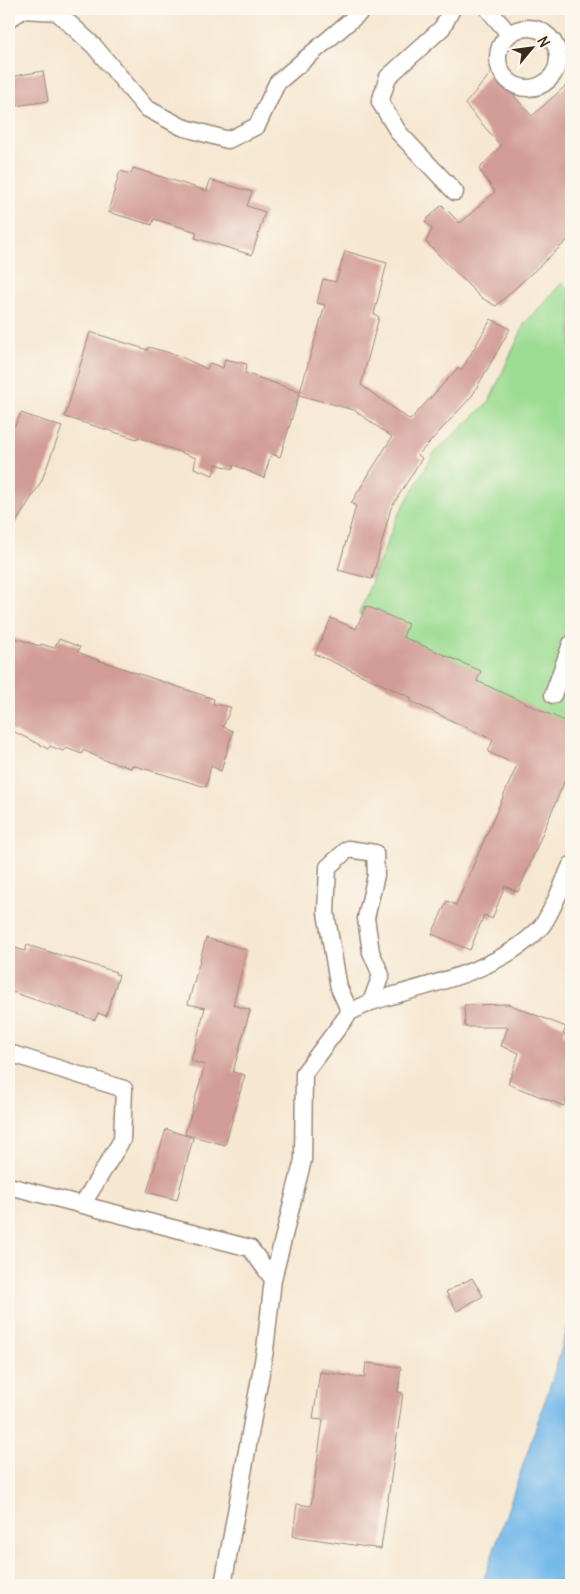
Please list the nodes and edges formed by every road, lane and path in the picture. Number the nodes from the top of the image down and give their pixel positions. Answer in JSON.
{"nodes":[{"id":1,"x":364,"y":9,"type":"edge"},
{"id":2,"x":452,"y":9,"type":"edge"},
{"id":3,"x":488,"y":9,"type":"edge"},
{"id":4,"x":9,"y":20,"type":"edge"},
{"id":5,"x":509,"y":34,"type":"dead end"},
{"id":6,"x":455,"y":192,"type":"dead end"},
{"id":7,"x":571,"y":644,"type":"edge"},
{"id":8,"x":553,"y":695,"type":"dead end"},
{"id":9,"x":571,"y":865,"type":"edge"},
{"id":10,"x":370,"y":1002,"type":"junction"},
{"id":11,"x":350,"y":1012,"type":"junction"},
{"id":12,"x":9,"y":1052,"type":"edge"},
{"id":13,"x":9,"y":1186,"type":"edge"},
{"id":14,"x":82,"y":1205,"type":"junction"},
{"id":15,"x":272,"y":1279,"type":"junction"},
{"id":16,"x":223,"y":1585,"type":"edge"}],
"edges":[{"from":1,"to":4,"type":"lane"},
{"from":2,"to":6,"type":"lane"},
{"from":3,"to":5,"type":"lane"},
{"from":7,"to":8,"type":"lane"},
{"from":9,"to":10,"type":"lane"},
{"from":10,"to":11,"type":"lane"},
{"from":10,"to":11,"type":"lane"},
{"from":11,"to":15,"type":"lane"},
{"from":12,"to":14,"type":"lane"},
{"from":13,"to":14,"type":"lane"},
{"from":14,"to":15,"type":"lane"},
{"from":15,"to":16,"type":"lane"}]}
